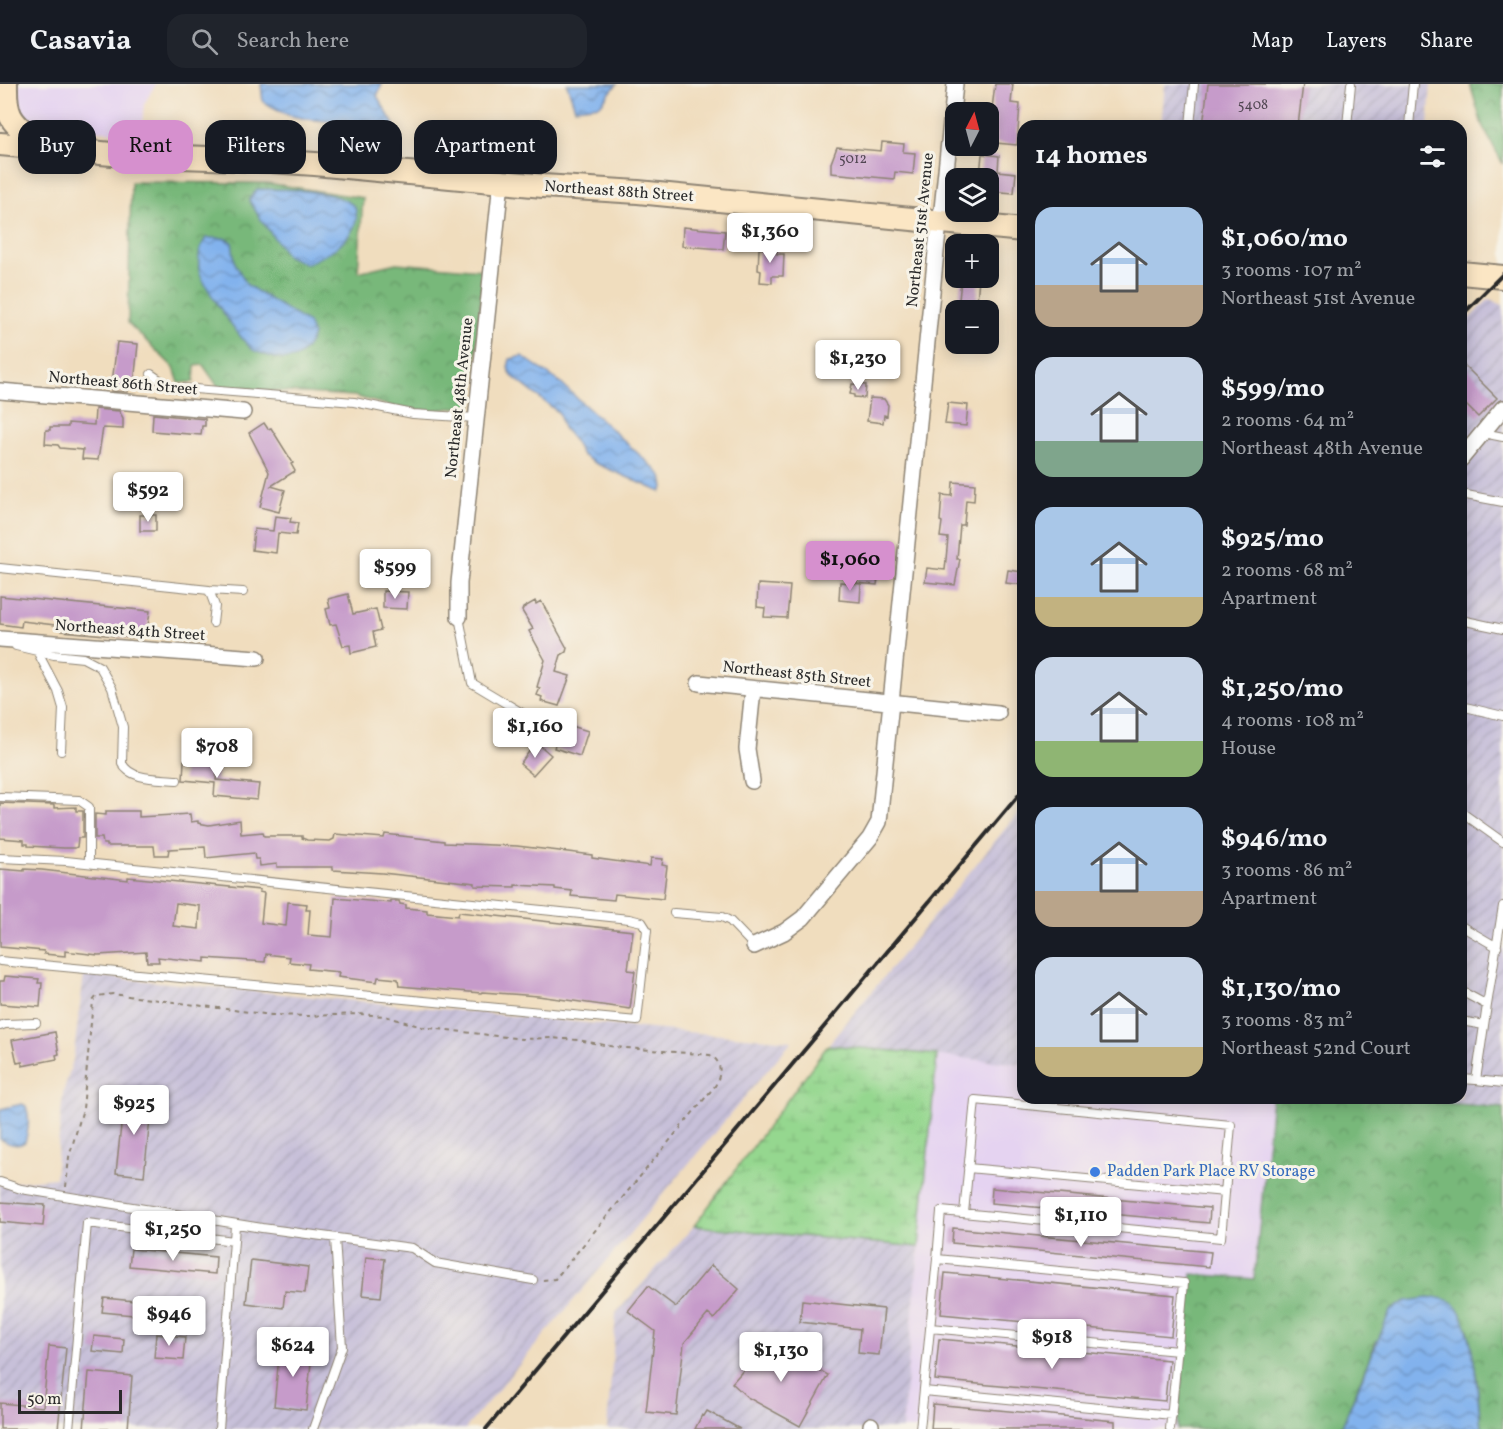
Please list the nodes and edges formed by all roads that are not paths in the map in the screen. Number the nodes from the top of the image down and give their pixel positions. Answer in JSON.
{"nodes":[{"id":1,"x":6,"y":84,"type":"edge"},
{"id":2,"x":955,"y":84,"type":"edge"},
{"id":3,"x":1194,"y":84,"type":"edge"},
{"id":4,"x":1351,"y":84,"type":"edge"},
{"id":5,"x":1413,"y":84,"type":"edge"},
{"id":6,"x":1191,"y":120,"type":"edge"},
{"id":7,"x":1348,"y":120,"type":"edge"},
{"id":8,"x":1410,"y":120,"type":"edge"},
{"id":9,"x":18,"y":126,"type":"edge"},
{"id":10,"x":0,"y":144,"type":"edge"},
{"id":11,"x":18,"y":146,"type":"edge"},
{"id":12,"x":96,"y":153,"type":"edge"},
{"id":13,"x":501,"y":182,"type":"junction"},
{"id":14,"x":939,"y":222,"type":"junction"},
{"id":15,"x":1017,"y":229,"type":"edge"},
{"id":16,"x":1467,"y":274,"type":"edge"},
{"id":17,"x":1503,"y":277,"type":"edge"},
{"id":18,"x":152,"y":374,"type":"dead end"},
{"id":19,"x":0,"y":391,"type":"edge"},
{"id":20,"x":1503,"y":408,"type":"edge"},
{"id":21,"x":243,"y":412,"type":"dead end"},
{"id":22,"x":477,"y":418,"type":"junction"},
{"id":23,"x":1483,"y":433,"type":"junction"},
{"id":24,"x":1503,"y":437,"type":"edge"},
{"id":25,"x":1467,"y":452,"type":"edge"},
{"id":26,"x":1467,"y":495,"type":"edge"},
{"id":27,"x":1503,"y":502,"type":"edge"},
{"id":28,"x":0,"y":568,"type":"edge"},
{"id":29,"x":209,"y":590,"type":"junction"},
{"id":30,"x":243,"y":592,"type":"dead end"},
{"id":31,"x":459,"y":617,"type":"joint"},
{"id":32,"x":1467,"y":621,"type":"edge"},
{"id":33,"x":213,"y":623,"type":"dead end"},
{"id":34,"x":1503,"y":629,"type":"edge"},
{"id":35,"x":0,"y":640,"type":"edge"},
{"id":36,"x":37,"y":651,"type":"junction"},
{"id":37,"x":257,"y":658,"type":"dead end"},
{"id":38,"x":699,"y":683,"type":"dead end"},
{"id":39,"x":753,"y":688,"type":"junction"},
{"id":40,"x":892,"y":702,"type":"junction"},
{"id":41,"x":1467,"y":707,"type":"edge"},
{"id":42,"x":998,"y":713,"type":"dead end"},
{"id":43,"x":1503,"y":716,"type":"edge"},
{"id":44,"x":552,"y":731,"type":"dead end"},
{"id":45,"x":61,"y":751,"type":"dead end"},
{"id":46,"x":177,"y":780,"type":"dead end"},
{"id":47,"x":752,"y":781,"type":"dead end"},
{"id":48,"x":0,"y":797,"type":"edge"},
{"id":49,"x":1467,"y":816,"type":"edge"},
{"id":50,"x":1503,"y":842,"type":"edge"},
{"id":51,"x":0,"y":858,"type":"edge"},
{"id":52,"x":89,"y":864,"type":"junction"},
{"id":53,"x":1503,"y":906,"type":"edge"},
{"id":54,"x":674,"y":913,"type":"dead end"},
{"id":55,"x":1467,"y":930,"type":"edge"},
{"id":56,"x":754,"y":946,"type":"joint"},
{"id":57,"x":1497,"y":947,"type":"junction"},
{"id":58,"x":0,"y":961,"type":"edge"},
{"id":59,"x":1467,"y":994,"type":"edge"},
{"id":60,"x":1487,"y":1005,"type":"junction"},
{"id":61,"x":36,"y":1023,"type":"dead end"},
{"id":62,"x":1467,"y":1023,"type":"edge"},
{"id":63,"x":1484,"y":1025,"type":"junction"},
{"id":64,"x":0,"y":1026,"type":"edge"},
{"id":65,"x":1467,"y":1079,"type":"edge"},
{"id":66,"x":1476,"y":1080,"type":"junction"},
{"id":67,"x":1503,"y":1083,"type":"edge"},
{"id":68,"x":968,"y":1168,"type":"junction"},
{"id":69,"x":0,"y":1182,"type":"edge"},
{"id":70,"x":1225,"y":1192,"type":"junction"},
{"id":71,"x":964,"y":1213,"type":"junction"},
{"id":72,"x":235,"y":1224,"type":"junction"},
{"id":73,"x":335,"y":1238,"type":"junction"},
{"id":74,"x":234,"y":1241,"type":"junction"},
{"id":75,"x":937,"y":1259,"type":"junction"},
{"id":76,"x":533,"y":1280,"type":"road end"},
{"id":77,"x":930,"y":1328,"type":"junction"},
{"id":78,"x":1178,"y":1351,"type":"junction"},
{"id":79,"x":924,"y":1391,"type":"junction"},
{"id":80,"x":1172,"y":1415,"type":"junction"},
{"id":81,"x":69,"y":1429,"type":"edge"},
{"id":82,"x":219,"y":1429,"type":"edge"},
{"id":83,"x":313,"y":1429,"type":"edge"},
{"id":84,"x":920,"y":1429,"type":"edge"},
{"id":85,"x":1170,"y":1429,"type":"edge"}],
"edges":[{"from":1,"to":9,"type":"main road"},
{"from":2,"to":14,"type":"street","name":"Northeast 51st Avenue"},
{"from":3,"to":6,"type":"lane"},
{"from":4,"to":7,"type":"lane"},
{"from":5,"to":8,"type":"lane"},
{"from":10,"to":11,"type":"main road","name":"Northeast 88th Street"},
{"from":12,"to":13,"type":"main road","name":"Northeast 88th Street"},
{"from":13,"to":14,"type":"main road","name":"Northeast 88th Street"},
{"from":13,"to":22,"type":"street","name":"Northeast 48th Avenue"},
{"from":14,"to":15,"type":"main road","name":"Northeast 88th Street"},
{"from":14,"to":40,"type":"street","name":"Northeast 51st Avenue"},
{"from":16,"to":17,"type":"main road"},
{"from":18,"to":22,"type":"lane"},
{"from":19,"to":21,"type":"street","name":"Northeast 86th Street"},
{"from":20,"to":23,"type":"street"},
{"from":22,"to":31,"type":"street","name":"Northeast 48th Avenue"},
{"from":23,"to":24,"type":"lane"},
{"from":23,"to":25,"type":"street"},
{"from":26,"to":27,"type":"lane"},
{"from":28,"to":29,"type":"lane"},
{"from":29,"to":30,"type":"lane"},
{"from":29,"to":33,"type":"lane"},
{"from":31,"to":44,"type":"lane"},
{"from":32,"to":34,"type":"lane"},
{"from":35,"to":36,"type":"lane"},
{"from":35,"to":37,"type":"street","name":"Northeast 84th Street"},
{"from":36,"to":45,"type":"lane"},
{"from":36,"to":46,"type":"lane"},
{"from":38,"to":39,"type":"street","name":"Northeast 85th Street"},
{"from":39,"to":40,"type":"street","name":"Northeast 85th Street"},
{"from":39,"to":47,"type":"street"},
{"from":40,"to":42,"type":"street","name":"Northeast 85th Street"},
{"from":40,"to":56,"type":"street","name":"Northeast 51st Avenue"},
{"from":41,"to":43,"type":"lane"},
{"from":48,"to":52,"type":"lane"},
{"from":49,"to":50,"type":"lane"},
{"from":51,"to":52,"type":"lane"},
{"from":52,"to":58,"type":"lane"},
{"from":53,"to":57,"type":"lane"},
{"from":54,"to":56,"type":"lane"},
{"from":55,"to":57,"type":"lane"},
{"from":57,"to":60,"type":"lane"},
{"from":59,"to":60,"type":"lane"},
{"from":60,"to":63,"type":"lane"},
{"from":61,"to":64,"type":"lane"},
{"from":62,"to":63,"type":"lane"},
{"from":63,"to":66,"type":"lane"},
{"from":65,"to":66,"type":"lane"},
{"from":66,"to":67,"type":"lane"},
{"from":68,"to":70,"type":"lane"},
{"from":68,"to":70,"type":"lane"},
{"from":68,"to":71,"type":"lane"},
{"from":69,"to":72,"type":"lane"},
{"from":70,"to":71,"type":"lane"},
{"from":71,"to":75,"type":"lane"},
{"from":72,"to":73,"type":"lane"},
{"from":72,"to":74,"type":"lane"},
{"from":73,"to":76,"type":"lane"},
{"from":73,"to":83,"type":"lane"},
{"from":74,"to":81,"type":"lane"},
{"from":74,"to":82,"type":"lane"},
{"from":75,"to":77,"type":"lane"},
{"from":75,"to":78,"type":"lane"},
{"from":77,"to":78,"type":"lane"},
{"from":77,"to":79,"type":"lane"},
{"from":78,"to":80,"type":"lane"},
{"from":79,"to":80,"type":"lane"},
{"from":79,"to":84,"type":"lane"},
{"from":80,"to":85,"type":"lane"}]}
